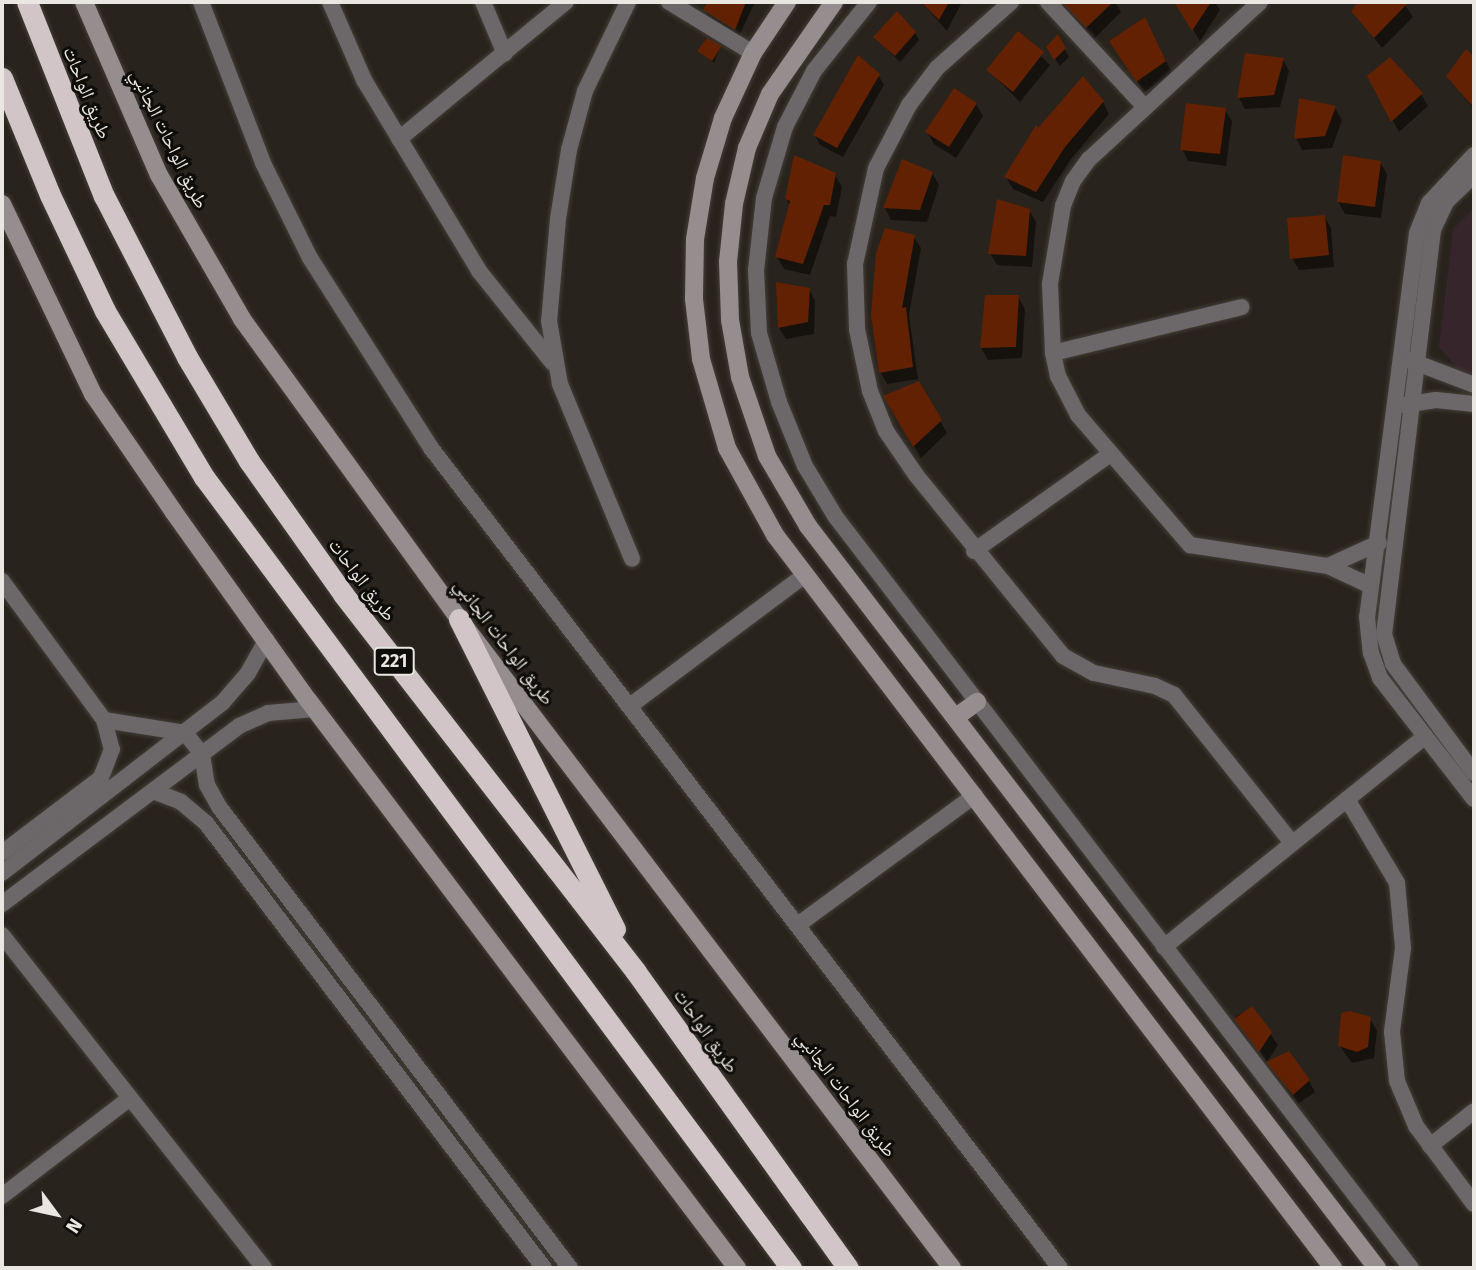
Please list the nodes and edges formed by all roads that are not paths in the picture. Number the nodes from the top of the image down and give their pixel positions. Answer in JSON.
{"nodes":[{"id":1,"x":27,"y":2,"type":"edge"},
{"id":2,"x":84,"y":2,"type":"edge"},
{"id":3,"x":201,"y":2,"type":"edge"},
{"id":4,"x":330,"y":2,"type":"edge"},
{"id":5,"x":483,"y":2,"type":"edge"},
{"id":6,"x":566,"y":2,"type":"edge"},
{"id":7,"x":628,"y":2,"type":"edge"},
{"id":8,"x":669,"y":2,"type":"edge"},
{"id":9,"x":787,"y":2,"type":"edge"},
{"id":10,"x":834,"y":2,"type":"edge"},
{"id":11,"x":869,"y":2,"type":"edge"},
{"id":12,"x":1011,"y":2,"type":"edge"},
{"id":13,"x":1048,"y":2,"type":"edge"},
{"id":14,"x":1260,"y":2,"type":"edge"},
{"id":15,"x":753,"y":53,"type":"junction"},
{"id":16,"x":505,"y":54,"type":"junction"},
{"id":17,"x":2,"y":78,"type":"edge"},
{"id":18,"x":1145,"y":107,"type":"junction"},
{"id":19,"x":399,"y":139,"type":"junction"},
{"id":20,"x":1474,"y":155,"type":"edge"},
{"id":21,"x":1474,"y":175,"type":"edge"},
{"id":22,"x":2,"y":204,"type":"edge"},
{"id":23,"x":1241,"y":307,"type":"dead end"},
{"id":24,"x":1053,"y":353,"type":"junction"},
{"id":25,"x":1409,"y":360,"type":"junction"},
{"id":26,"x":554,"y":365,"type":"junction"},
{"id":27,"x":1474,"y":385,"type":"edge"},
{"id":28,"x":1474,"y":404,"type":"edge"},
{"id":29,"x":1403,"y":405,"type":"junction"},
{"id":30,"x":1109,"y":455,"type":"junction"},
{"id":31,"x":1374,"y":542,"type":"junction"},
{"id":32,"x":1393,"y":545,"type":"junction"},
{"id":33,"x":974,"y":551,"type":"junction"},
{"id":34,"x":632,"y":559,"type":"dead end"},
{"id":35,"x":1328,"y":566,"type":"junction"},
{"id":36,"x":805,"y":575,"type":"junction"},
{"id":37,"x":2,"y":581,"type":"edge"},
{"id":38,"x":1368,"y":585,"type":"junction"},
{"id":39,"x":460,"y":619,"type":"junction"},
{"id":40,"x":266,"y":640,"type":"junction"},
{"id":41,"x":223,"y":702,"type":"junction"},
{"id":42,"x":977,"y":702,"type":"junction"},
{"id":43,"x":631,"y":705,"type":"junction"},
{"id":44,"x":314,"y":709,"type":"junction"},
{"id":45,"x":956,"y":717,"type":"junction"},
{"id":46,"x":104,"y":720,"type":"junction"},
{"id":47,"x":239,"y":726,"type":"junction"},
{"id":48,"x":185,"y":733,"type":"junction"},
{"id":49,"x":1423,"y":737,"type":"junction"},
{"id":50,"x":201,"y":754,"type":"junction"},
{"id":51,"x":1474,"y":773,"type":"edge"},
{"id":52,"x":153,"y":791,"type":"junction"},
{"id":53,"x":975,"y":795,"type":"junction"},
{"id":54,"x":1347,"y":799,"type":"junction"},
{"id":55,"x":1474,"y":799,"type":"edge"},
{"id":56,"x":1292,"y":843,"type":"junction"},
{"id":57,"x":2,"y":853,"type":"edge"},
{"id":58,"x":2,"y":873,"type":"edge"},
{"id":59,"x":2,"y":904,"type":"edge"},
{"id":60,"x":799,"y":924,"type":"junction"},
{"id":61,"x":2,"y":935,"type":"edge"},
{"id":62,"x":1164,"y":947,"type":"junction"},
{"id":63,"x":636,"y":972,"type":"junction"},
{"id":64,"x":399,"y":1043,"type":"junction"},
{"id":65,"x":383,"y":1055,"type":"junction"},
{"id":66,"x":130,"y":1098,"type":"junction"},
{"id":67,"x":1474,"y":1111,"type":"edge"},
{"id":68,"x":1430,"y":1146,"type":"junction"},
{"id":69,"x":2,"y":1196,"type":"edge"},
{"id":70,"x":1473,"y":1201,"type":"edge"},
{"id":71,"x":264,"y":1268,"type":"edge"},
{"id":72,"x":544,"y":1268,"type":"edge"},
{"id":73,"x":570,"y":1268,"type":"edge"},
{"id":74,"x":737,"y":1268,"type":"edge"},
{"id":75,"x":791,"y":1268,"type":"edge"},
{"id":76,"x":848,"y":1268,"type":"edge"},
{"id":77,"x":952,"y":1268,"type":"edge"},
{"id":78,"x":1060,"y":1268,"type":"edge"},
{"id":79,"x":1333,"y":1268,"type":"edge"},
{"id":80,"x":1377,"y":1268,"type":"edge"},
{"id":81,"x":1411,"y":1268,"type":"edge"}],
"edges":[{"from":1,"to":63,"type":"highway","name":"طريق الواحات","number":"221"},
{"from":2,"to":39,"type":"street","name":"طريق الواحات الجانبي"},
{"from":3,"to":43,"type":"street"},
{"from":4,"to":19,"type":"street"},
{"from":5,"to":16,"type":"street"},
{"from":6,"to":16,"type":"street"},
{"from":7,"to":26,"type":"street"},
{"from":8,"to":15,"type":"street"},
{"from":9,"to":15,"type":"street"},
{"from":10,"to":45,"type":"street"},
{"from":11,"to":42,"type":"street"},
{"from":12,"to":33,"type":"street"},
{"from":13,"to":18,"type":"street"},
{"from":14,"to":18,"type":"street"},
{"from":15,"to":36,"type":"street"},
{"from":16,"to":19,"type":"street"},
{"from":17,"to":75,"type":"highway","number":"221"},
{"from":18,"to":24,"type":"street"},
{"from":19,"to":26,"type":"street"},
{"from":20,"to":25,"type":"street"},
{"from":21,"to":25,"type":"street"},
{"from":22,"to":40,"type":"street"},
{"from":23,"to":24,"type":"street"},
{"from":24,"to":30,"type":"street"},
{"from":25,"to":27,"type":"street"},
{"from":25,"to":29,"type":"street"},
{"from":26,"to":34,"type":"street"},
{"from":28,"to":29,"type":"street"},
{"from":29,"to":31,"type":"street"},
{"from":29,"to":32,"type":"street"},
{"from":30,"to":33,"type":"street"},
{"from":30,"to":35,"type":"street"},
{"from":31,"to":32,"type":"street"},
{"from":31,"to":35,"type":"street"},
{"from":31,"to":38,"type":"street"},
{"from":32,"to":51,"type":"street"},
{"from":33,"to":56,"type":"street"},
{"from":35,"to":38,"type":"street"},
{"from":36,"to":43,"type":"street"},
{"from":36,"to":53,"type":"street"},
{"from":37,"to":46,"type":"street"},
{"from":38,"to":49,"type":"street"},
{"from":39,"to":63,"type":"highway"},
{"from":39,"to":77,"type":"street","name":"طريق الواحات الجانبي"},
{"from":40,"to":41,"type":"street"},
{"from":40,"to":44,"type":"street"},
{"from":41,"to":47,"type":"street"},
{"from":41,"to":48,"type":"street"},
{"from":42,"to":45,"type":"street"},
{"from":42,"to":62,"type":"street"},
{"from":43,"to":60,"type":"street"},
{"from":44,"to":47,"type":"street"},
{"from":44,"to":74,"type":"street"},
{"from":45,"to":80,"type":"street"},
{"from":46,"to":48,"type":"street"},
{"from":46,"to":57,"type":"street"},
{"from":47,"to":50,"type":"street"},
{"from":48,"to":50,"type":"street"},
{"from":48,"to":58,"type":"street"},
{"from":49,"to":54,"type":"street"},
{"from":49,"to":55,"type":"street"},
{"from":50,"to":52,"type":"street"},
{"from":50,"to":64,"type":"street"},
{"from":52,"to":59,"type":"street"},
{"from":52,"to":65,"type":"street"},
{"from":53,"to":60,"type":"street"},
{"from":53,"to":79,"type":"street"},
{"from":54,"to":56,"type":"street"},
{"from":54,"to":68,"type":"street"},
{"from":56,"to":62,"type":"street"},
{"from":60,"to":78,"type":"street"},
{"from":61,"to":66,"type":"street"},
{"from":62,"to":81,"type":"street"},
{"from":63,"to":76,"type":"highway","name":"طريق الواحات","number":"221"},
{"from":64,"to":65,"type":"street"},
{"from":64,"to":73,"type":"street"},
{"from":65,"to":72,"type":"street"},
{"from":66,"to":69,"type":"street"},
{"from":66,"to":71,"type":"street"},
{"from":67,"to":68,"type":"street"},
{"from":68,"to":70,"type":"street"}]}
